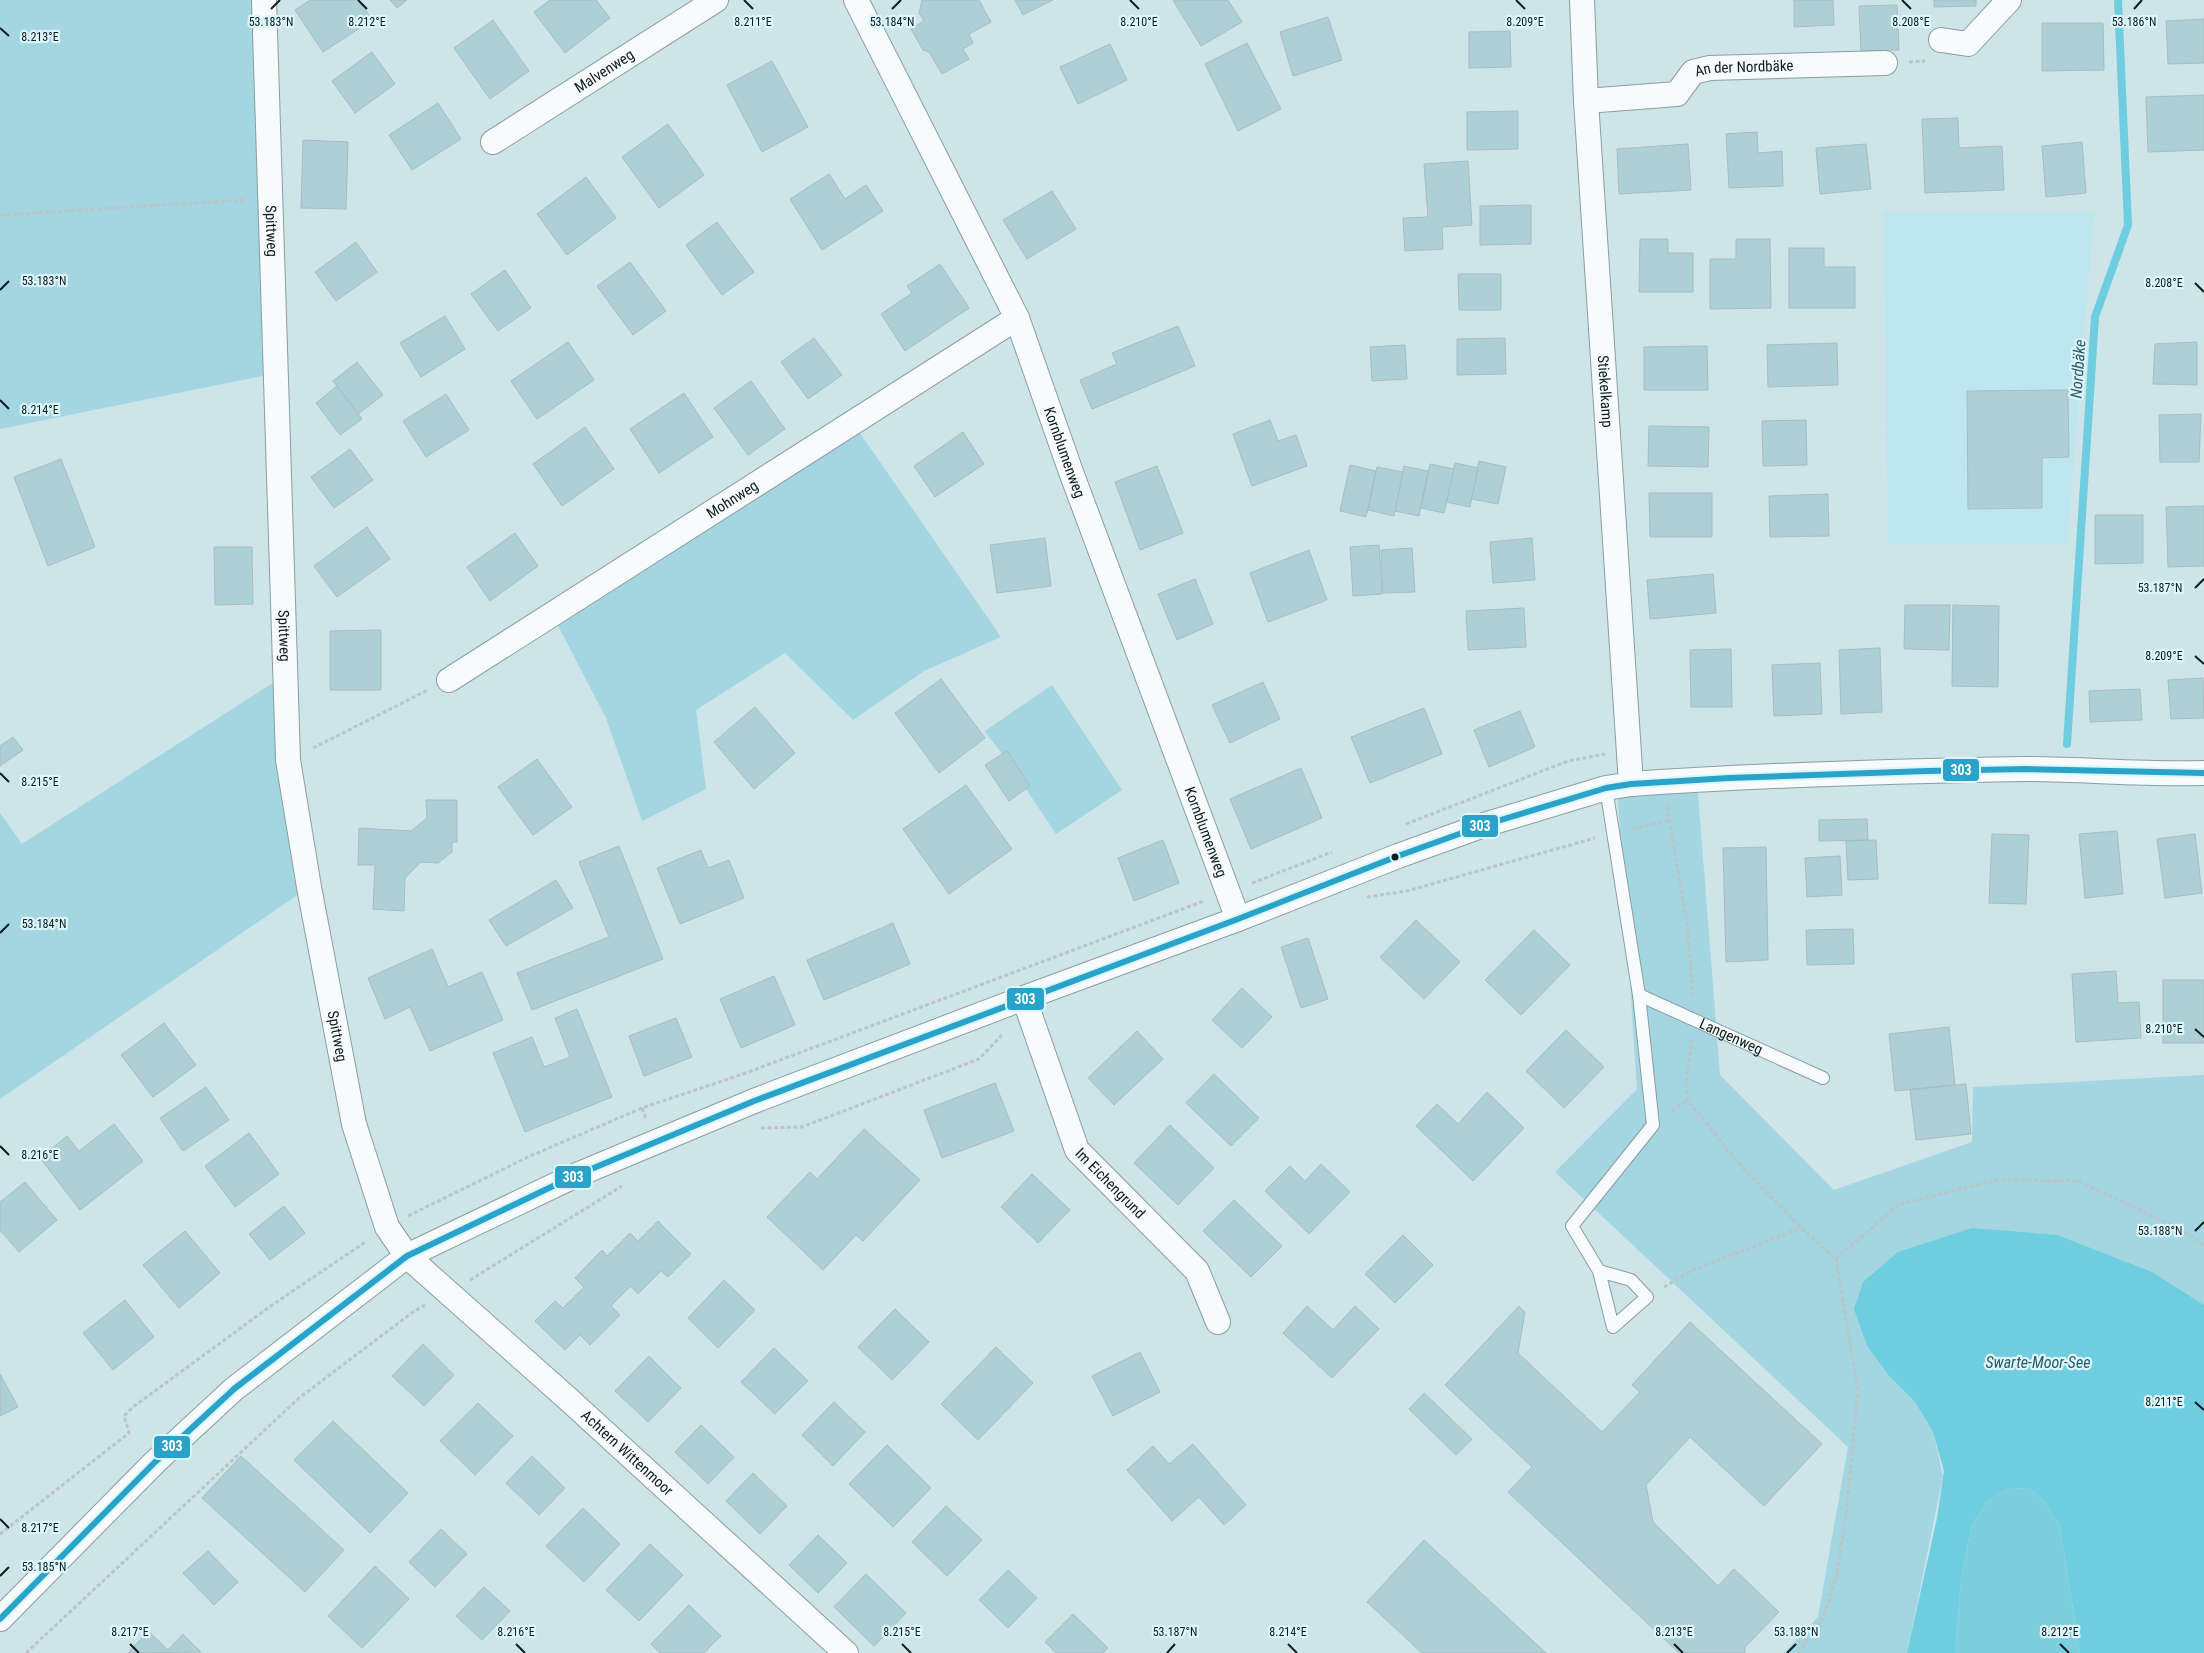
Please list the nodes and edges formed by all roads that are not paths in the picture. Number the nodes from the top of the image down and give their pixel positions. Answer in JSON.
{"nodes":[{"id":1,"x":264,"y":0,"type":"edge"},
{"id":2,"x":716,"y":0,"type":"edge"},
{"id":3,"x":856,"y":0,"type":"edge"},
{"id":4,"x":1582,"y":0,"type":"edge"},
{"id":5,"x":2009,"y":0,"type":"edge"},
{"id":6,"x":1941,"y":40,"type":"dead end"},
{"id":7,"x":1885,"y":63,"type":"dead end"},
{"id":8,"x":1586,"y":101,"type":"junction"},
{"id":9,"x":493,"y":142,"type":"dead end"},
{"id":10,"x":1017,"y":318,"type":"junction"},
{"id":11,"x":449,"y":680,"type":"road end"},
{"id":12,"x":2204,"y":773,"type":"edge"},
{"id":13,"x":1631,"y":784,"type":"junction"},
{"id":14,"x":1606,"y":788,"type":"junction"},
{"id":15,"x":1238,"y":919,"type":"junction"},
{"id":16,"x":1639,"y":995,"type":"junction"},
{"id":17,"x":1027,"y":1008,"type":"junction"},
{"id":18,"x":1823,"y":1078,"type":"dead end"},
{"id":19,"x":406,"y":1256,"type":"junction"},
{"id":20,"x":1599,"y":1271,"type":"junction"},
{"id":21,"x":1218,"y":1322,"type":"dead end"},
{"id":22,"x":0,"y":1620,"type":"edge"},
{"id":23,"x":846,"y":1653,"type":"edge"}],
"edges":[{"from":1,"to":19,"type":"street","name":"Spittweg"},
{"from":2,"to":9,"type":"street","name":"Malvenweg"},
{"from":3,"to":10,"type":"street","name":"Kornblumenweg"},
{"from":4,"to":8,"type":"street","name":"Stiekelkamp"},
{"from":5,"to":6,"type":"street"},
{"from":7,"to":8,"type":"street","name":"An der Nordbäke"},
{"from":8,"to":13,"type":"street","name":"Stiekelkamp"},
{"from":10,"to":11,"type":"street","name":"Mohnweg"},
{"from":10,"to":15,"type":"street","name":"Kornblumenweg"},
{"from":12,"to":13,"type":"street"},
{"from":13,"to":14,"type":"street"},
{"from":14,"to":15,"type":"street"},
{"from":14,"to":16,"type":"lane"},
{"from":15,"to":17,"type":"street"},
{"from":16,"to":18,"type":"lane","name":"Langenweg"},
{"from":16,"to":20,"type":"lane"},
{"from":17,"to":19,"type":"street"},
{"from":17,"to":21,"type":"street","name":"Im Eichengrund"},
{"from":19,"to":22,"type":"street"},
{"from":19,"to":23,"type":"street","name":"Achtern Wittenmoor"},
{"from":20,"to":20,"type":"lane"}]}
